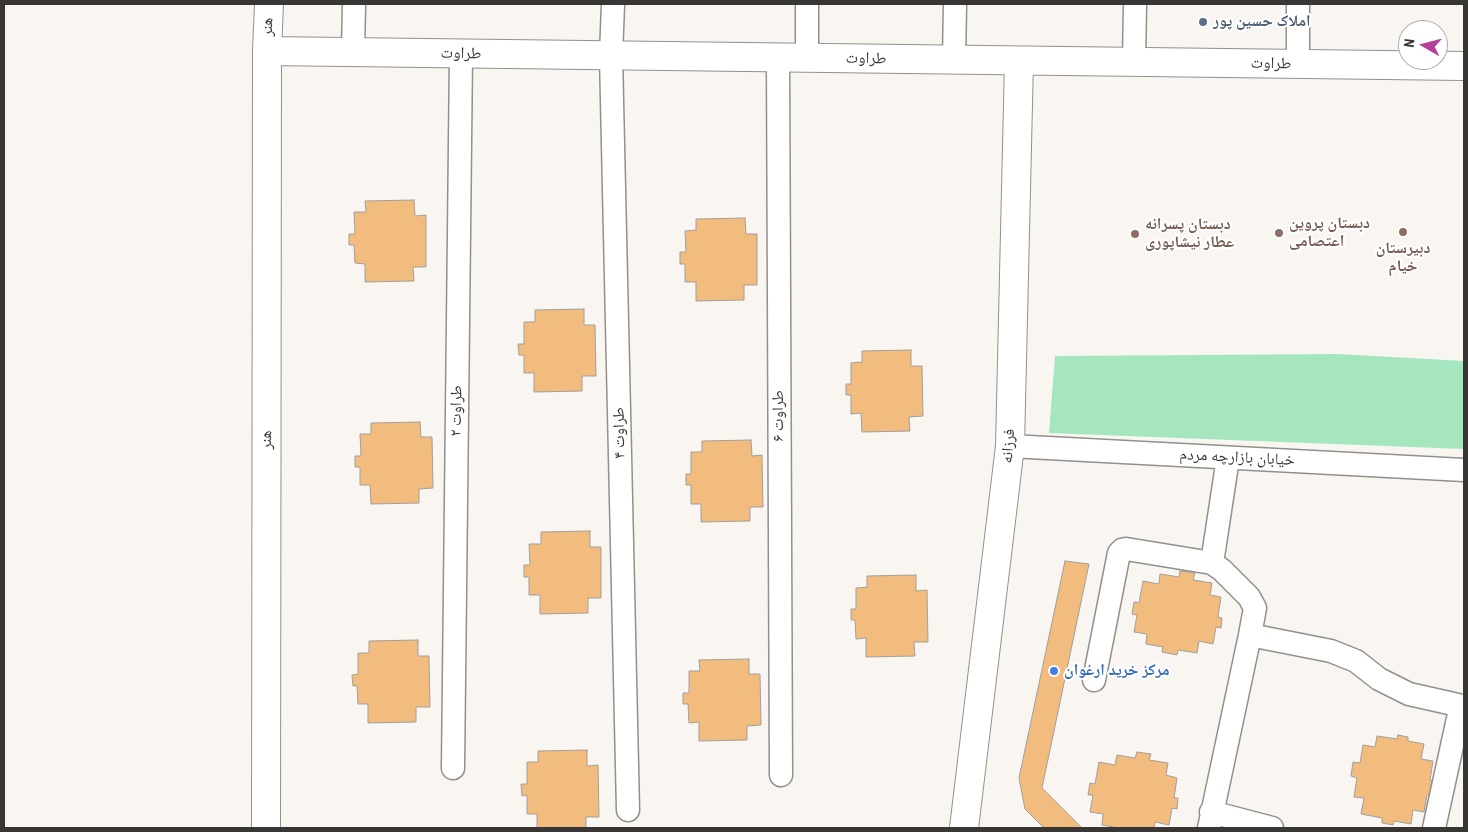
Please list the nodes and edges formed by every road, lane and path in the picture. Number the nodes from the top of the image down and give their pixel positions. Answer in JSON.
{"nodes":[{"id":1,"x":248,"y":4,"type":"edge"},
{"id":2,"x":269,"y":4,"type":"edge"},
{"id":3,"x":354,"y":4,"type":"edge"},
{"id":4,"x":613,"y":4,"type":"edge"},
{"id":5,"x":807,"y":4,"type":"edge"},
{"id":6,"x":955,"y":4,"type":"edge"},
{"id":7,"x":1134,"y":4,"type":"edge"},
{"id":8,"x":1298,"y":4,"type":"edge"},
{"id":9,"x":267,"y":51,"type":"junction"},
{"id":10,"x":354,"y":52,"type":"junction"},
{"id":11,"x":461,"y":54,"type":"junction"},
{"id":12,"x":611,"y":56,"type":"junction"},
{"id":13,"x":778,"y":57,"type":"junction"},
{"id":14,"x":807,"y":58,"type":"junction"},
{"id":15,"x":954,"y":60,"type":"junction"},
{"id":16,"x":1019,"y":60,"type":"junction"},
{"id":17,"x":1134,"y":62,"type":"junction"},
{"id":18,"x":1298,"y":64,"type":"junction"},
{"id":19,"x":1464,"y":66,"type":"edge"},
{"id":20,"x":1010,"y":446,"type":"junction"},
{"id":21,"x":1228,"y":458,"type":"junction"},
{"id":22,"x":1464,"y":470,"type":"edge"},
{"id":23,"x":1212,"y":563,"type":"junction"},
{"id":24,"x":1250,"y":635,"type":"junction"},
{"id":25,"x":1094,"y":680,"type":"dead end"},
{"id":26,"x":453,"y":768,"type":"dead end"},
{"id":27,"x":781,"y":775,"type":"dead end"},
{"id":28,"x":628,"y":810,"type":"dead end"},
{"id":29,"x":1210,"y":820,"type":"edge"},
{"id":30,"x":965,"y":827,"type":"edge"},
{"id":31,"x":266,"y":828,"type":"edge"},
{"id":32,"x":1272,"y":828,"type":"edge"},
{"id":33,"x":1434,"y":828,"type":"edge"}],
"edges":[{"from":1,"to":9,"type":"street","name":"هنر"},
{"from":2,"to":9,"type":"street","name":"هنر"},
{"from":3,"to":10,"type":"street"},
{"from":4,"to":12,"type":"street","name":"طراوت ۴"},
{"from":5,"to":14,"type":"street"},
{"from":6,"to":15,"type":"street"},
{"from":7,"to":17,"type":"street"},
{"from":8,"to":18,"type":"street"},
{"from":9,"to":10,"type":"street","name":"طراوت"},
{"from":9,"to":31,"type":"street","name":"هنر"},
{"from":10,"to":11,"type":"street","name":"طراوت"},
{"from":11,"to":12,"type":"street","name":"طراوت"},
{"from":11,"to":26,"type":"street","name":"طراوت ۲"},
{"from":12,"to":13,"type":"street","name":"طراوت"},
{"from":12,"to":28,"type":"street","name":"طراوت ۴"},
{"from":13,"to":14,"type":"street","name":"طراوت"},
{"from":13,"to":27,"type":"street","name":"طراوت ۶"},
{"from":14,"to":15,"type":"street","name":"طراوت"},
{"from":15,"to":16,"type":"street","name":"طراوت"},
{"from":16,"to":17,"type":"street","name":"طراوت"},
{"from":16,"to":20,"type":"street","name":"فرزانه"},
{"from":17,"to":18,"type":"street","name":"طراوت"},
{"from":18,"to":19,"type":"street","name":"طراوت"},
{"from":20,"to":21,"type":"street","name":"خیابان بازارچه مردم"},
{"from":20,"to":30,"type":"street","name":"فرزانه"},
{"from":21,"to":22,"type":"street","name":"خیابان بازارچه مردم"},
{"from":21,"to":23,"type":"street"},
{"from":23,"to":24,"type":"street"},
{"from":23,"to":25,"type":"street"},
{"from":24,"to":29,"type":"street"},
{"from":24,"to":33,"type":"street"},
{"from":29,"to":32,"type":"street"}]}
